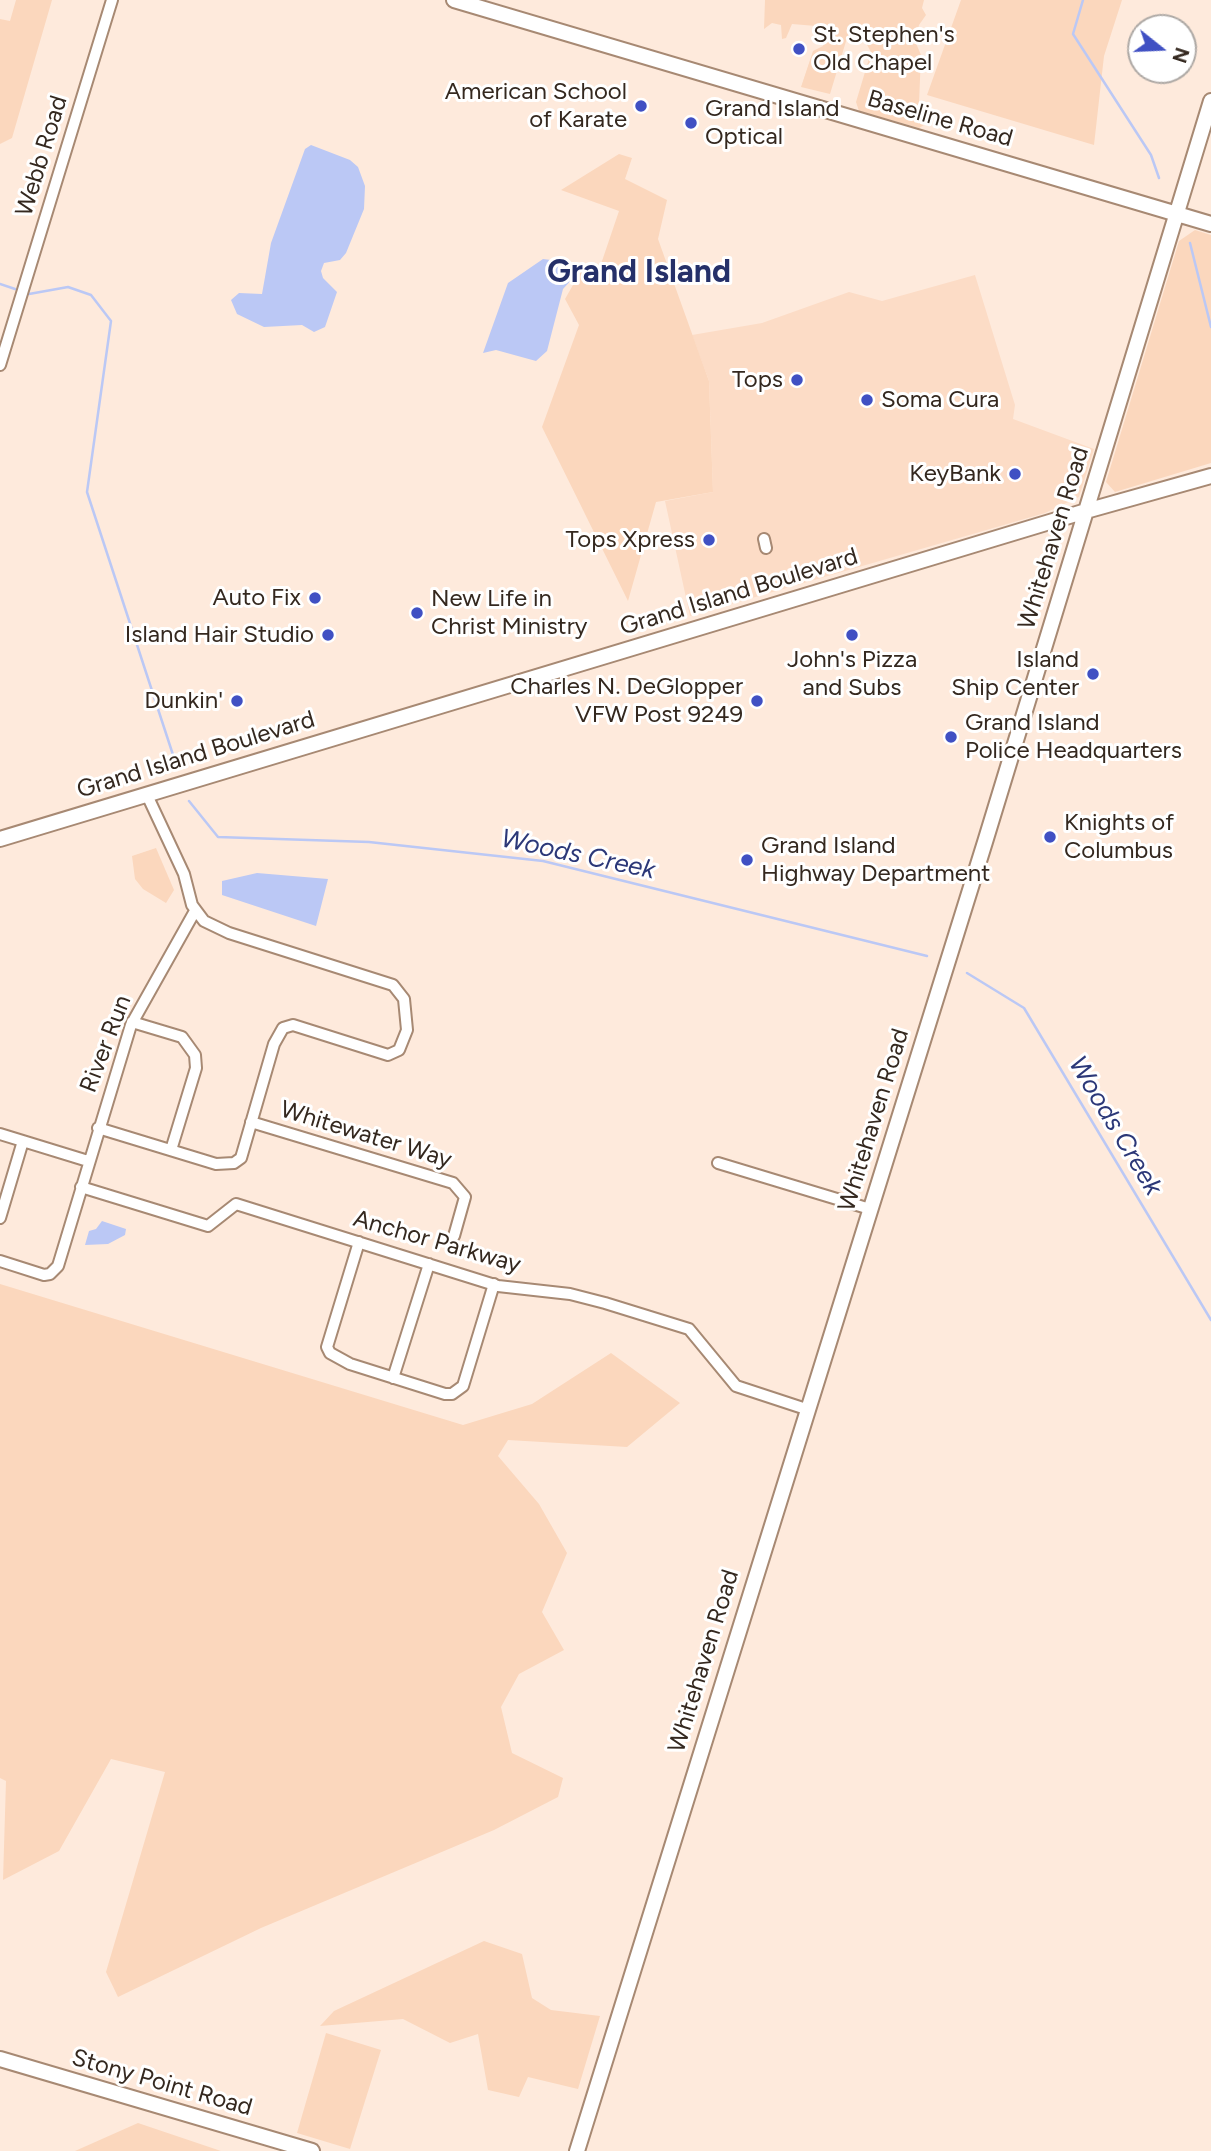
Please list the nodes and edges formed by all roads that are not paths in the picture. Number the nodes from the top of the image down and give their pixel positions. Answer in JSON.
{"nodes":[{"id":1,"x":112,"y":0,"type":"edge"},
{"id":2,"x":454,"y":0,"type":"edge"},
{"id":3,"x":1211,"y":101,"type":"edge"},
{"id":4,"x":1177,"y":214,"type":"junction"},
{"id":5,"x":1211,"y":224,"type":"edge"},
{"id":6,"x":0,"y":365,"type":"edge"},
{"id":7,"x":1211,"y":476,"type":"edge"},
{"id":8,"x":1086,"y":511,"type":"junction"},
{"id":9,"x":147,"y":795,"type":"junction"},
{"id":10,"x":0,"y":839,"type":"edge"},
{"id":11,"x":195,"y":911,"type":"junction"},
{"id":12,"x":132,"y":1022,"type":"junction"},
{"id":13,"x":251,"y":1122,"type":"junction"},
{"id":14,"x":98,"y":1128,"type":"junction"},
{"id":15,"x":0,"y":1134,"type":"edge"},
{"id":16,"x":23,"y":1141,"type":"junction"},
{"id":17,"x":171,"y":1150,"type":"junction"},
{"id":18,"x":88,"y":1161,"type":"junction"},
{"id":19,"x":718,"y":1163,"type":"dead end"},
{"id":20,"x":81,"y":1187,"type":"junction"},
{"id":21,"x":870,"y":1209,"type":"junction"},
{"id":22,"x":0,"y":1218,"type":"edge"},
{"id":23,"x":454,"y":1236,"type":"dead end"},
{"id":24,"x":359,"y":1242,"type":"junction"},
{"id":25,"x":0,"y":1261,"type":"edge"},
{"id":26,"x":429,"y":1264,"type":"junction"},
{"id":27,"x":494,"y":1284,"type":"junction"},
{"id":28,"x":393,"y":1378,"type":"junction"},
{"id":29,"x":806,"y":1409,"type":"junction"},
{"id":30,"x":0,"y":2059,"type":"edge"},
{"id":31,"x":312,"y":2151,"type":"edge"},
{"id":32,"x":577,"y":2151,"type":"edge"}],
"edges":[{"from":1,"to":6,"type":"street","name":"Webb Road"},
{"from":2,"to":4,"type":"street","name":"Baseline Road"},
{"from":3,"to":4,"type":"street","name":"Whitehaven Road"},
{"from":4,"to":5,"type":"street","name":"Baseline Road"},
{"from":4,"to":8,"type":"street","name":"Whitehaven Road"},
{"from":7,"to":8,"type":"street","name":"Grand Island Boulevard"},
{"from":8,"to":9,"type":"street","name":"Grand Island Boulevard"},
{"from":8,"to":21,"type":"street","name":"Whitehaven Road"},
{"from":9,"to":10,"type":"street","name":"Grand Island Boulevard"},
{"from":9,"to":11,"type":"street"},
{"from":11,"to":12,"type":"street","name":"River Run"},
{"from":11,"to":13,"type":"street"},
{"from":12,"to":14,"type":"street","name":"River Run"},
{"from":12,"to":17,"type":"street"},
{"from":13,"to":17,"type":"street"},
{"from":13,"to":23,"type":"street","name":"Whitewater Way"},
{"from":14,"to":17,"type":"street"},
{"from":14,"to":18,"type":"street","name":"River Run"},
{"from":15,"to":16,"type":"street"},
{"from":16,"to":18,"type":"street"},
{"from":16,"to":22,"type":"street"},
{"from":18,"to":20,"type":"street","name":"River Run"},
{"from":19,"to":21,"type":"street"},
{"from":20,"to":24,"type":"street","name":"Anchor Parkway"},
{"from":20,"to":25,"type":"street","name":"River Run"},
{"from":21,"to":29,"type":"street","name":"Whitehaven Road"},
{"from":24,"to":26,"type":"street","name":"Anchor Parkway"},
{"from":24,"to":28,"type":"street"},
{"from":26,"to":27,"type":"street","name":"Anchor Parkway"},
{"from":26,"to":28,"type":"street"},
{"from":27,"to":28,"type":"street"},
{"from":27,"to":29,"type":"street","name":"Anchor Parkway"},
{"from":29,"to":32,"type":"street","name":"Whitehaven Road"},
{"from":30,"to":31,"type":"street","name":"Stony Point Road"}]}
